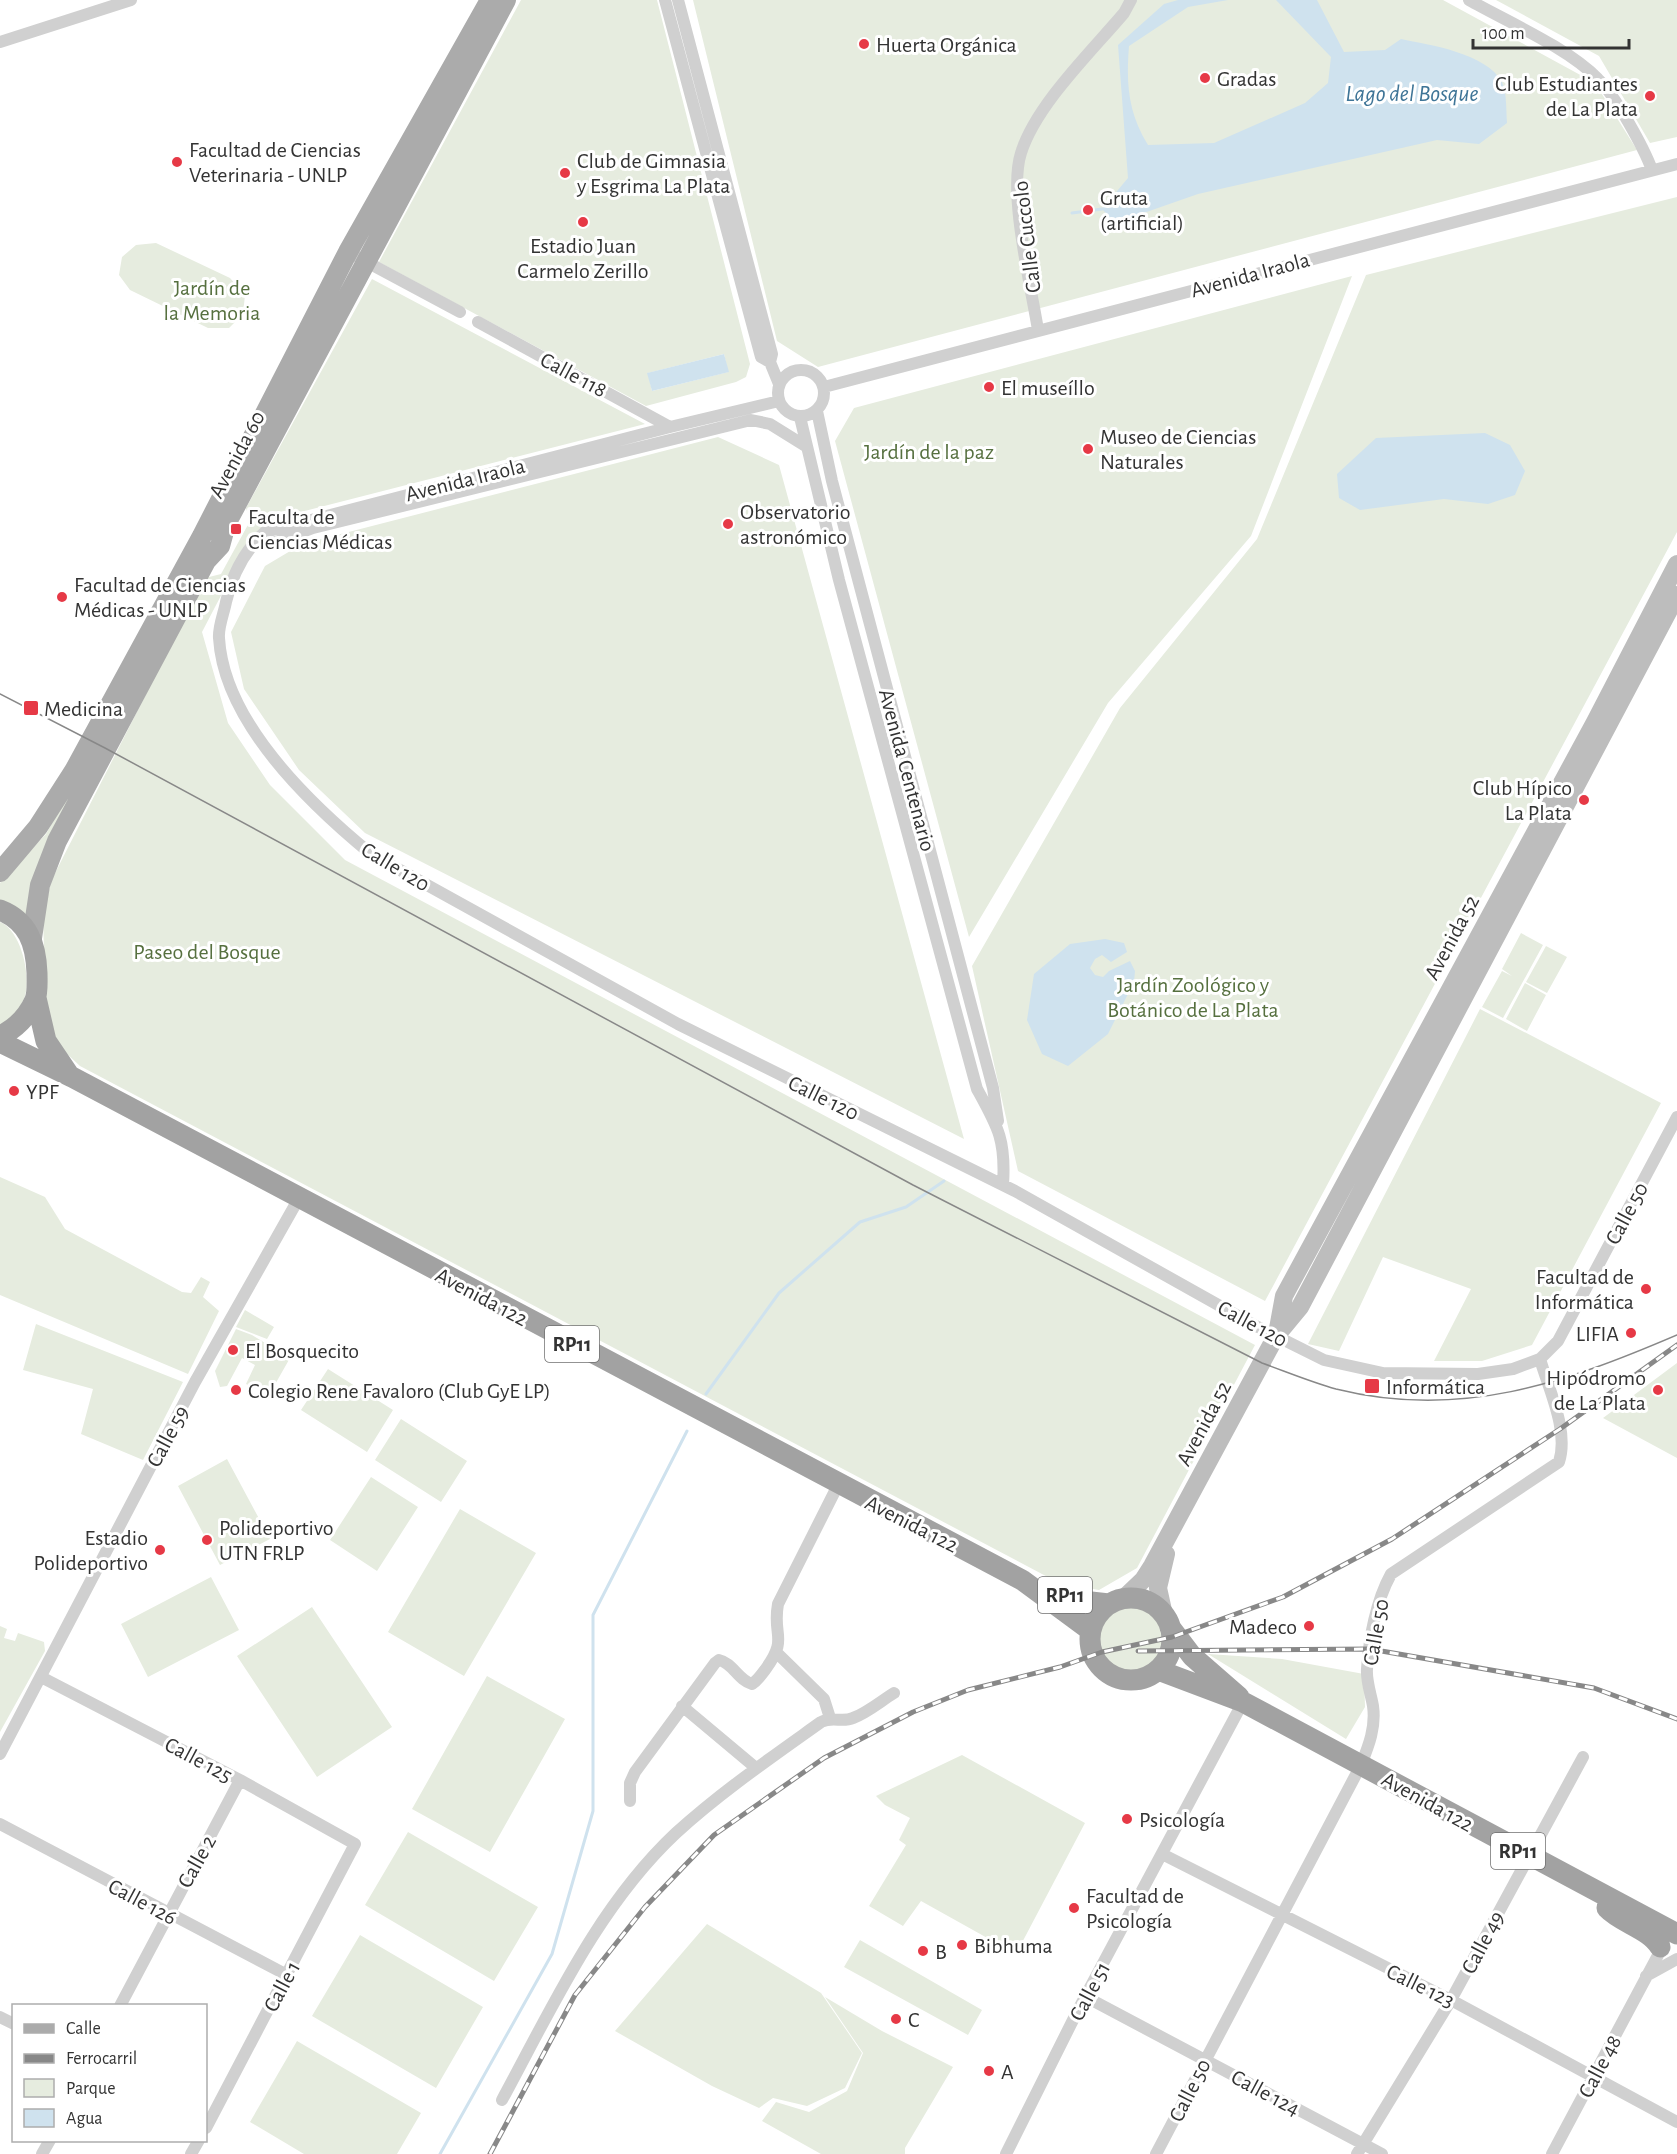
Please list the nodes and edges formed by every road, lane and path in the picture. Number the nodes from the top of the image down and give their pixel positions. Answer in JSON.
{"nodes":[{"id":1,"x":103,"y":0,"type":"edge"},
{"id":2,"x":131,"y":0,"type":"edge"},
{"id":3,"x":490,"y":0,"type":"edge"},
{"id":4,"x":506,"y":0,"type":"edge"},
{"id":5,"x":665,"y":0,"type":"edge"},
{"id":6,"x":678,"y":0,"type":"edge"},
{"id":7,"x":1131,"y":0,"type":"edge"},
{"id":8,"x":1469,"y":0,"type":"edge"},
{"id":9,"x":116,"y":7,"type":"junction"},
{"id":10,"x":0,"y":42,"type":"edge"},
{"id":11,"x":1677,"y":164,"type":"edge"},
{"id":12,"x":1652,"y":170,"type":"junction"},
{"id":13,"x":348,"y":252,"type":"junction"},
{"id":14,"x":366,"y":261,"type":"junction"},
{"id":15,"x":460,"y":312,"type":"dead end"},
{"id":16,"x":478,"y":322,"type":"dead end"},
{"id":17,"x":1038,"y":330,"type":"junction"},
{"id":18,"x":770,"y":362,"type":"junction"},
{"id":19,"x":779,"y":384,"type":"junction"},
{"id":20,"x":824,"y":387,"type":"junction"},
{"id":21,"x":779,"y":402,"type":"junction"},
{"id":22,"x":817,"y":411,"type":"junction"},
{"id":23,"x":800,"y":417,"type":"junction"},
{"id":24,"x":670,"y":427,"type":"junction"},
{"id":25,"x":807,"y":447,"type":"junction"},
{"id":26,"x":252,"y":544,"type":"junction"},
{"id":27,"x":1677,"y":564,"type":"edge"},
{"id":28,"x":1677,"y":595,"type":"edge"},
{"id":29,"x":219,"y":637,"type":"joint"},
{"id":30,"x":0,"y":872,"type":"edge"},
{"id":31,"x":0,"y":910,"type":"edge"},
{"id":32,"x":32,"y":938,"type":"junction"},
{"id":33,"x":36,"y":998,"type":"junction"},
{"id":34,"x":0,"y":1036,"type":"edge"},
{"id":35,"x":0,"y":1042,"type":"edge"},
{"id":36,"x":72,"y":1077,"type":"junction"},
{"id":37,"x":1677,"y":1117,"type":"edge"},
{"id":38,"x":999,"y":1128,"type":"junction"},
{"id":39,"x":1003,"y":1185,"type":"junction"},
{"id":40,"x":299,"y":1198,"type":"junction"},
{"id":41,"x":1276,"y":1336,"type":"junction"},
{"id":42,"x":1540,"y":1359,"type":"junction"},
{"id":43,"x":838,"y":1485,"type":"junction"},
{"id":44,"x":1172,"y":1533,"type":"junction"},
{"id":45,"x":1022,"y":1580,"type":"junction"},
{"id":46,"x":1116,"y":1601,"type":"junction"},
{"id":47,"x":1167,"y":1621,"type":"junction"},
{"id":48,"x":1090,"y":1630,"type":"junction"},
{"id":49,"x":777,"y":1653,"type":"junction"},
{"id":50,"x":1158,"y":1670,"type":"junction"},
{"id":51,"x":41,"y":1677,"type":"junction"},
{"id":52,"x":894,"y":1693,"type":"dead end"},
{"id":53,"x":1244,"y":1702,"type":"junction"},
{"id":54,"x":682,"y":1706,"type":"junction"},
{"id":55,"x":830,"y":1718,"type":"junction"},
{"id":56,"x":0,"y":1754,"type":"edge"},
{"id":57,"x":1583,"y":1756,"type":"dead end"},
{"id":58,"x":1361,"y":1764,"type":"junction"},
{"id":59,"x":756,"y":1768,"type":"junction"},
{"id":60,"x":240,"y":1780,"type":"junction"},
{"id":61,"x":630,"y":1801,"type":"dead end"},
{"id":62,"x":0,"y":1824,"type":"edge"},
{"id":63,"x":355,"y":1844,"type":"joint"},
{"id":64,"x":1162,"y":1854,"type":"junction"},
{"id":65,"x":1528,"y":1856,"type":"junction"},
{"id":66,"x":168,"y":1914,"type":"junction"},
{"id":67,"x":1281,"y":1916,"type":"junction"},
{"id":68,"x":1673,"y":1944,"type":"edge"},
{"id":69,"x":287,"y":1975,"type":"junction"},
{"id":70,"x":1645,"y":1977,"type":"junction"},
{"id":71,"x":1086,"y":1997,"type":"junction"},
{"id":72,"x":1451,"y":2000,"type":"junction"},
{"id":73,"x":121,"y":2004,"type":"edge"},
{"id":74,"x":1204,"y":2060,"type":"junction"},
{"id":75,"x":1594,"y":2076,"type":"junction"},
{"id":76,"x":502,"y":2100,"type":"dead end"},
{"id":77,"x":1677,"y":2122,"type":"edge"},
{"id":78,"x":207,"y":2123,"type":"edge"},
{"id":79,"x":1360,"y":2149,"type":"edge"},
{"id":80,"x":1006,"y":2152,"type":"edge"},
{"id":81,"x":1020,"y":2154,"type":"edge"},
{"id":82,"x":1156,"y":2154,"type":"edge"},
{"id":83,"x":1382,"y":2154,"type":"edge"},
{"id":84,"x":1552,"y":2154,"type":"edge"}],
"edges":[{"from":1,"to":9,"type":"street"},
{"from":2,"to":9,"type":"street"},
{"from":3,"to":13,"type":"main road","name":"Avenida 60"},
{"from":4,"to":14,"type":"main road","name":"Avenida 60"},
{"from":5,"to":18,"type":"street"},
{"from":6,"to":18,"type":"street"},
{"from":7,"to":17,"type":"street","name":"Calle Cuccolo"},
{"from":8,"to":12,"type":"street"},
{"from":9,"to":10,"type":"street"},
{"from":11,"to":12,"type":"street","name":"Avenida Iraola"},
{"from":12,"to":17,"type":"street","name":"Avenida Iraola"},
{"from":13,"to":14,"type":"street"},
{"from":13,"to":30,"type":"main road","name":"Avenida 60"},
{"from":14,"to":15,"type":"street"},
{"from":14,"to":32,"type":"main road","name":"Avenida 60"},
{"from":16,"to":24,"type":"street","name":"Calle 118"},
{"from":17,"to":20,"type":"street","name":"Avenida Iraola"},
{"from":18,"to":19,"type":"street"},
{"from":19,"to":20,"type":"street"},
{"from":19,"to":21,"type":"street"},
{"from":20,"to":22,"type":"street"},
{"from":21,"to":23,"type":"street"},
{"from":21,"to":24,"type":"street","name":"Avenida Iraola"},
{"from":22,"to":23,"type":"street"},
{"from":22,"to":38,"type":"street","name":"Avenida Centenario"},
{"from":23,"to":25,"type":"street"},
{"from":24,"to":26,"type":"street","name":"Avenida Iraola"},
{"from":25,"to":26,"type":"street"},
{"from":25,"to":38,"type":"street"},
{"from":26,"to":29,"type":"street","name":"Avenida Iraola"},
{"from":27,"to":41,"type":"main road","name":"Avenida 52"},
{"from":28,"to":41,"type":"main road","name":"Avenida 52"},
{"from":29,"to":39,"type":"street","name":"Calle 120"},
{"from":31,"to":32,"type":"highway"},
{"from":32,"to":33,"type":"highway","number":"RP11"},
{"from":33,"to":34,"type":"highway"},
{"from":33,"to":36,"type":"highway","name":"Avenida 122","number":"RP11"},
{"from":35,"to":36,"type":"highway","name":"Avenida 122","number":"RP11"},
{"from":36,"to":40,"type":"highway","name":"Avenida 122","number":"RP11"},
{"from":37,"to":42,"type":"street","name":"Calle 50"},
{"from":38,"to":39,"type":"street","name":"Avenida Centenario"},
{"from":39,"to":41,"type":"street","name":"Calle 120"},
{"from":40,"to":43,"type":"highway","name":"Avenida 122","number":"RP11"},
{"from":40,"to":51,"type":"street","name":"Calle 59"},
{"from":41,"to":42,"type":"street","name":"Calle 120"},
{"from":41,"to":44,"type":"main road","name":"Avenida 52"},
{"from":42,"to":58,"type":"street","name":"Calle 50"},
{"from":43,"to":45,"type":"highway","name":"Avenida 122","number":"RP11"},
{"from":43,"to":49,"type":"street"},
{"from":44,"to":46,"type":"main road","name":"Avenida 52"},
{"from":44,"to":47,"type":"main road","name":"Avenida 52"},
{"from":45,"to":46,"type":"highway","name":"Avenida 122","number":"RP11"},
{"from":45,"to":48,"type":"highway","name":"Avenida 122","number":"RP11"},
{"from":46,"to":47,"type":"highway","number":"RP11"},
{"from":46,"to":48,"type":"highway","number":"RP11"},
{"from":47,"to":50,"type":"highway"},
{"from":47,"to":53,"type":"highway","name":"Avenida 122","number":"RP11"},
{"from":48,"to":50,"type":"highway","number":"RP11"},
{"from":49,"to":54,"type":"street"},
{"from":49,"to":55,"type":"street"},
{"from":50,"to":53,"type":"highway","name":"Avenida 122","number":"RP11"},
{"from":51,"to":56,"type":"street","name":"Calle 59"},
{"from":51,"to":60,"type":"street","name":"Calle 125"},
{"from":52,"to":55,"type":"street"},
{"from":53,"to":58,"type":"highway","name":"Avenida 122","number":"RP11"},
{"from":53,"to":64,"type":"street","name":"Calle 51"},
{"from":54,"to":59,"type":"street"},
{"from":54,"to":61,"type":"street"},
{"from":55,"to":59,"type":"street"},
{"from":57,"to":65,"type":"street","name":"Calle 49"},
{"from":58,"to":65,"type":"highway","name":"Avenida 122","number":"RP11"},
{"from":58,"to":67,"type":"street","name":"Calle 50"},
{"from":59,"to":76,"type":"street"},
{"from":60,"to":63,"type":"street","name":"Calle 125"},
{"from":60,"to":66,"type":"street","name":"Calle 2"},
{"from":62,"to":66,"type":"street","name":"Calle 126"},
{"from":63,"to":69,"type":"street","name":"Calle 1"},
{"from":64,"to":67,"type":"street","name":"Calle 123"},
{"from":64,"to":71,"type":"street","name":"Calle 51"},
{"from":65,"to":68,"type":"highway","name":"Avenida 122","number":"RP11"},
{"from":65,"to":72,"type":"street","name":"Calle 49"},
{"from":66,"to":69,"type":"street","name":"Calle 126"},
{"from":66,"to":73,"type":"street","name":"Calle 2"},
{"from":67,"to":72,"type":"street","name":"Calle 123"},
{"from":67,"to":74,"type":"street","name":"Calle 50"},
{"from":68,"to":70,"type":"street","name":"Calle 48"},
{"from":68,"to":70,"type":"street"},
{"from":69,"to":78,"type":"street","name":"Calle 1"},
{"from":70,"to":75,"type":"street","name":"Calle 48"},
{"from":71,"to":74,"type":"street","name":"Calle 124"},
{"from":71,"to":80,"type":"street","name":"Calle 51"},
{"from":72,"to":75,"type":"street","name":"Calle 123"},
{"from":72,"to":79,"type":"street","name":"Calle 49"},
{"from":74,"to":79,"type":"street","name":"Calle 124"},
{"from":74,"to":82,"type":"street","name":"Calle 50"},
{"from":75,"to":77,"type":"street","name":"Calle 123"},
{"from":75,"to":84,"type":"street","name":"Calle 48"},
{"from":79,"to":83,"type":"street","name":"Calle 124"},
{"from":80,"to":81,"type":"street"}]}
